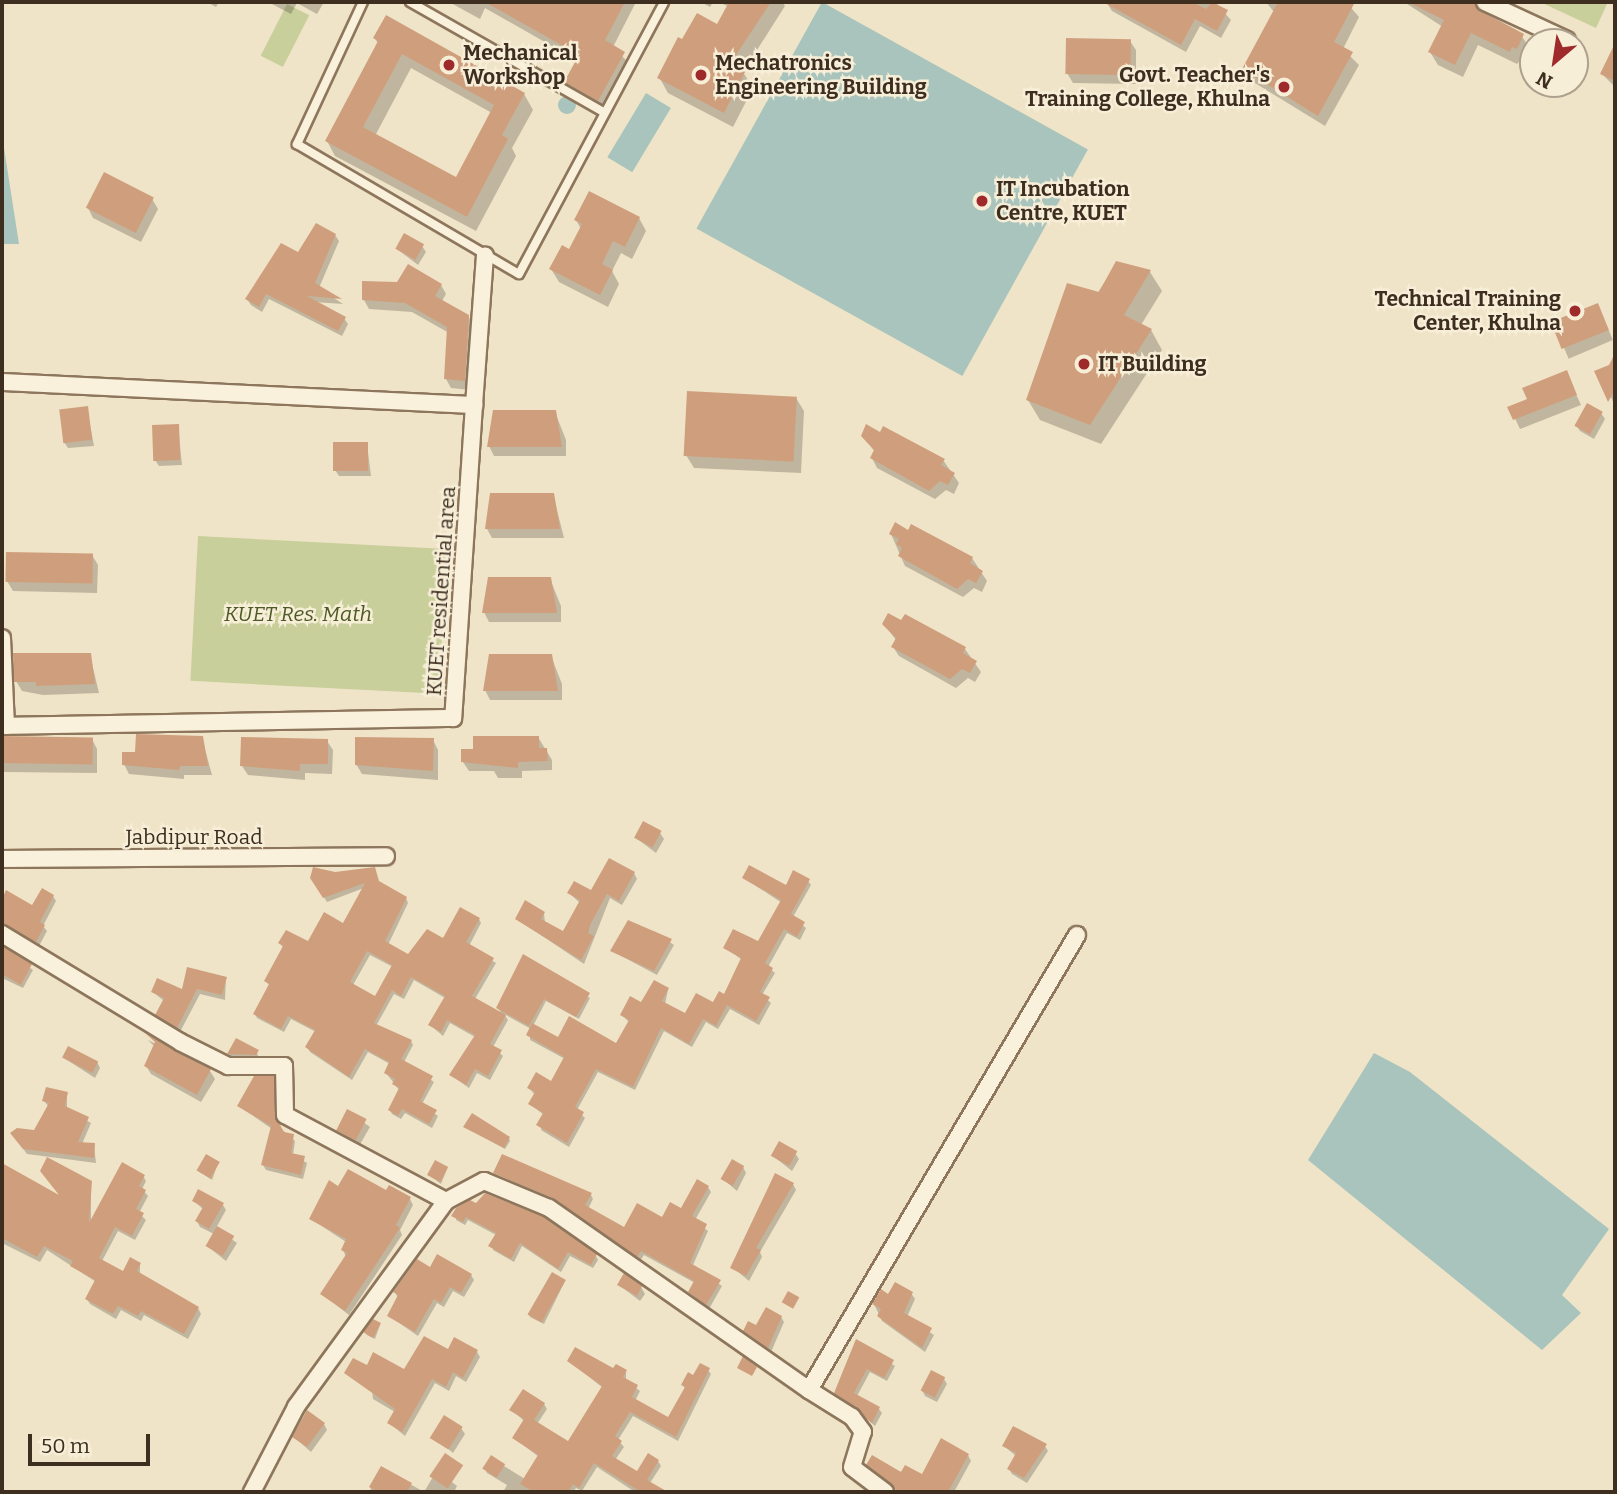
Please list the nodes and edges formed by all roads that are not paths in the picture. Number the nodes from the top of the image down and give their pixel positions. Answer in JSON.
{"nodes":[{"id":1,"x":363,"y":2,"type":"edge"},
{"id":2,"x":410,"y":2,"type":"edge"},
{"id":3,"x":663,"y":2,"type":"edge"},
{"id":4,"x":1485,"y":2,"type":"edge"},
{"id":5,"x":1541,"y":28,"type":"edge"},
{"id":6,"x":604,"y":112,"type":"junction"},
{"id":7,"x":485,"y":255,"type":"junction"},
{"id":8,"x":2,"y":382,"type":"edge"},
{"id":9,"x":474,"y":405,"type":"junction"},
{"id":10,"x":2,"y":638,"type":"edge"},
{"id":11,"x":386,"y":856,"type":"dead end"},
{"id":12,"x":2,"y":859,"type":"edge"},
{"id":13,"x":2,"y":934,"type":"edge"},
{"id":14,"x":1077,"y":935,"type":"dead end"},
{"id":15,"x":446,"y":1200,"type":"junction"},
{"id":16,"x":808,"y":1390,"type":"junction"},
{"id":17,"x":252,"y":1492,"type":"edge"},
{"id":18,"x":886,"y":1492,"type":"edge"}],
"edges":[{"from":1,"to":7,"type":"lane"},
{"from":2,"to":6,"type":"lane"},
{"from":3,"to":6,"type":"lane"},
{"from":4,"to":5,"type":"street"},
{"from":6,"to":7,"type":"lane"},
{"from":7,"to":9,"type":"street"},
{"from":8,"to":9,"type":"street"},
{"from":9,"to":10,"type":"street","name":"KUET residential area"},
{"from":11,"to":12,"type":"street","name":"Jabdipur Road"},
{"from":13,"to":15,"type":"street"},
{"from":14,"to":16,"type":"street"},
{"from":15,"to":16,"type":"street"},
{"from":15,"to":17,"type":"street"},
{"from":16,"to":18,"type":"street"}]}
